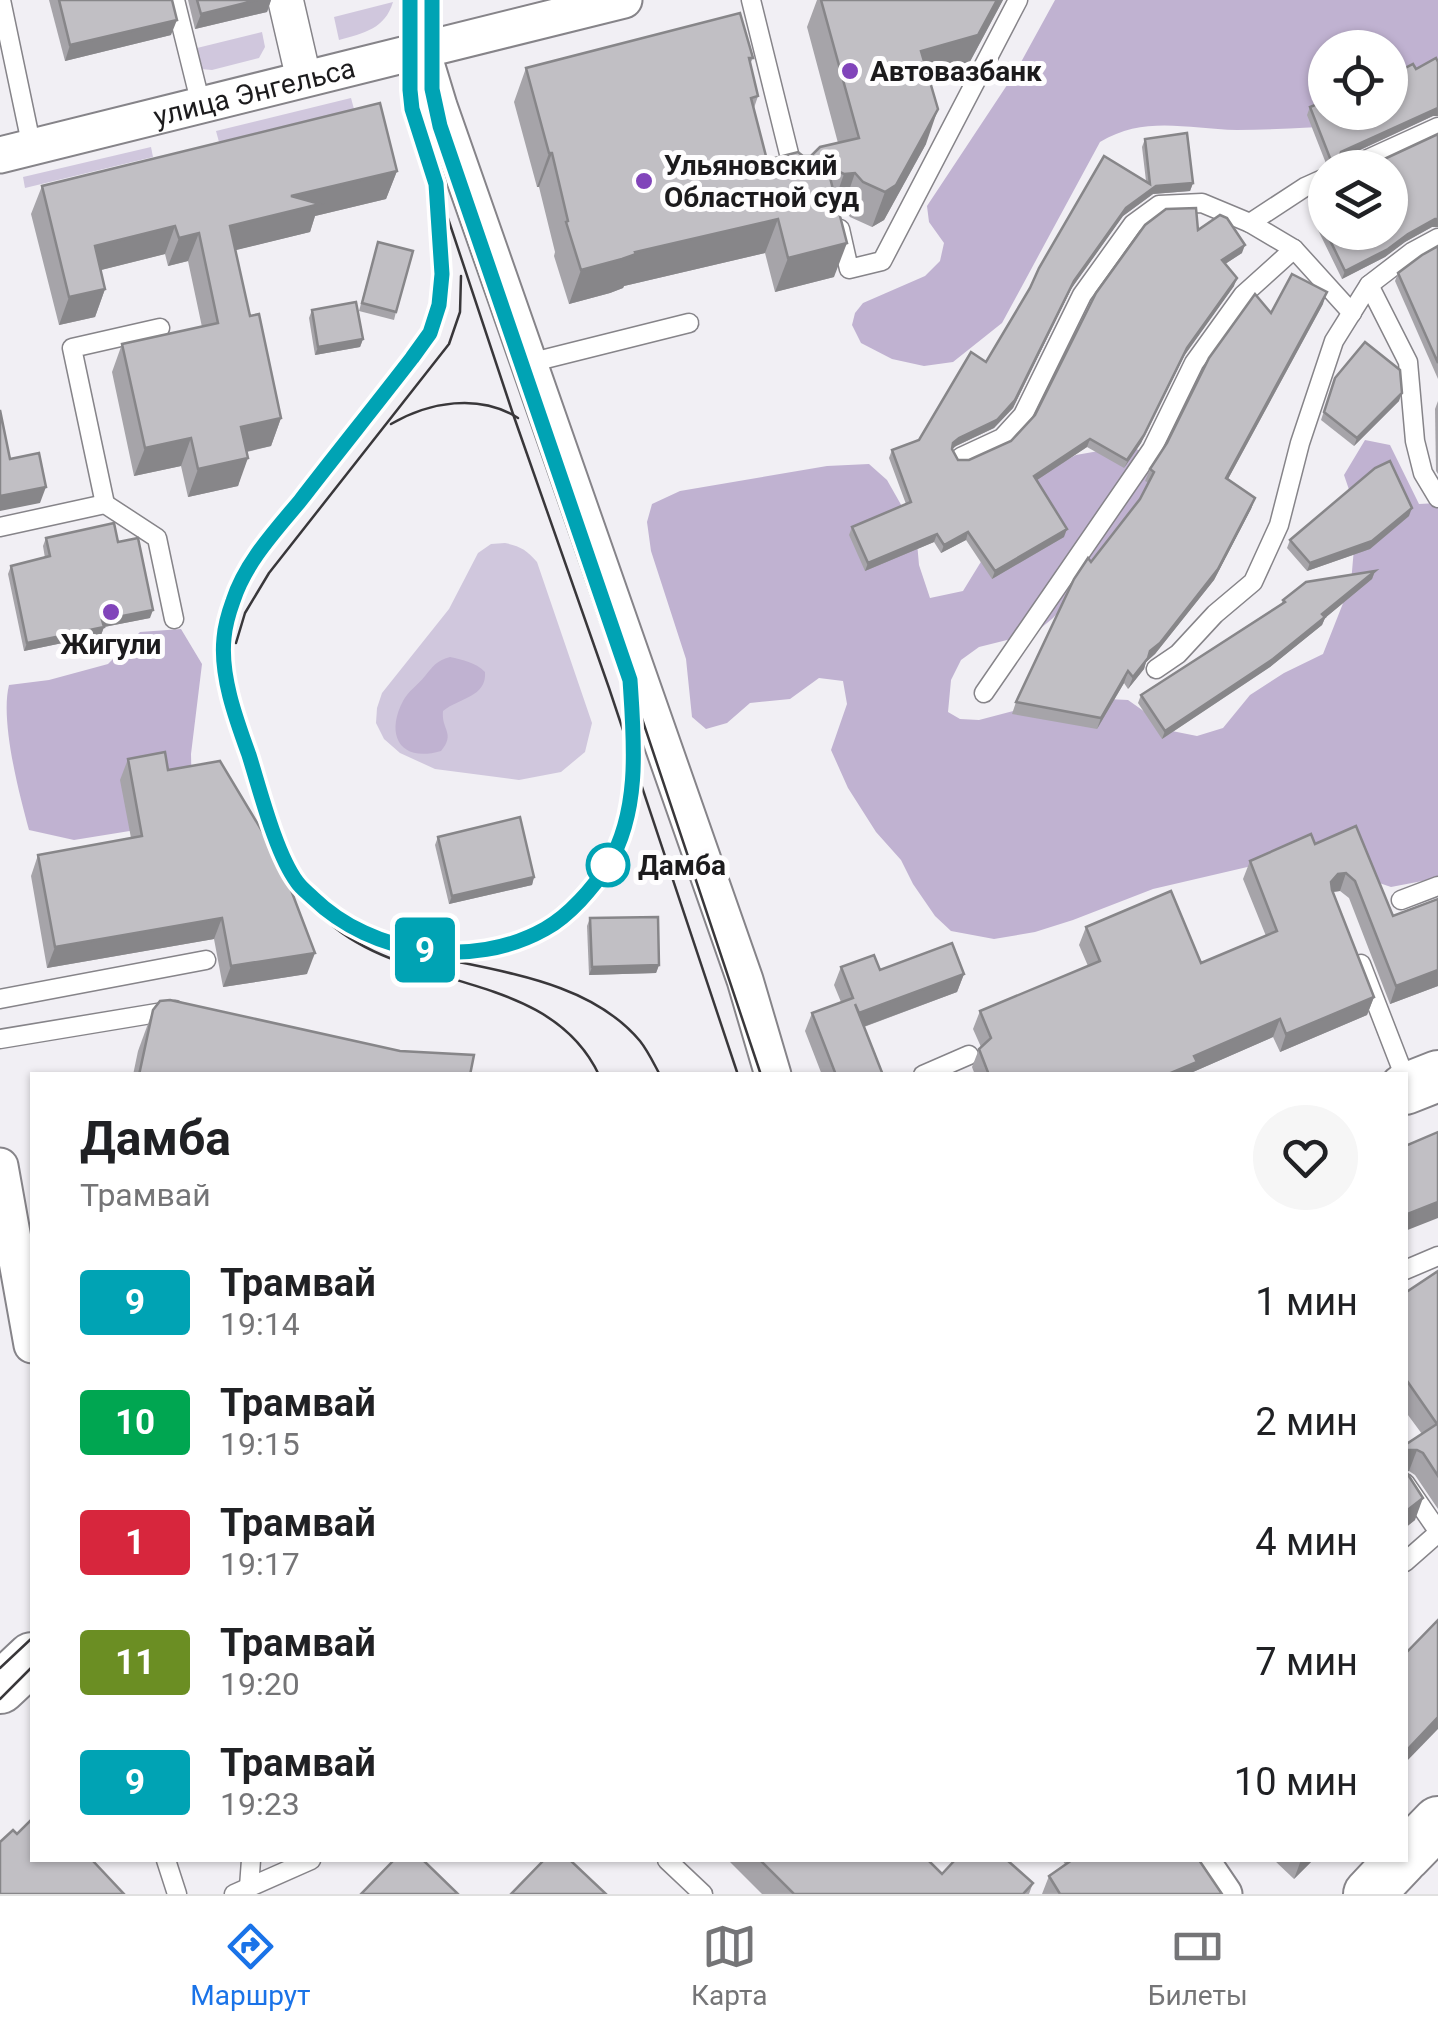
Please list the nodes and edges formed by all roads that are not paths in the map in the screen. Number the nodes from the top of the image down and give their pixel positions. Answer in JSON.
{"nodes":[{"id":1,"x":0,"y":0,"type":"edge"},
{"id":2,"x":175,"y":0,"type":"edge"},
{"id":3,"x":277,"y":0,"type":"edge"},
{"id":4,"x":294,"y":0,"type":"edge"},
{"id":5,"x":420,"y":0,"type":"edge"},
{"id":6,"x":624,"y":0,"type":"edge"},
{"id":7,"x":751,"y":0,"type":"edge"},
{"id":8,"x":1018,"y":0,"type":"edge"},
{"id":9,"x":422,"y":50,"type":"junction"},
{"id":10,"x":304,"y":80,"type":"junction"},
{"id":11,"x":202,"y":105,"type":"junction"},
{"id":12,"x":1438,"y":127,"type":"edge"},
{"id":13,"x":1388,"y":150,"type":"edge"},
{"id":14,"x":16,"y":152,"type":"edge"},
{"id":15,"x":795,"y":179,"type":"edge"},
{"id":16,"x":1308,"y":186,"type":"edge"},
{"id":17,"x":838,"y":219,"type":"edge"},
{"id":18,"x":1250,"y":223,"type":"junction"},
{"id":19,"x":1438,"y":238,"type":"edge"},
{"id":20,"x":1294,"y":249,"type":"junction"},
{"id":21,"x":1369,"y":285,"type":"junction"},
{"id":22,"x":1352,"y":313,"type":"junction"},
{"id":23,"x":689,"y":323,"type":"dead end"},
{"id":24,"x":160,"y":328,"type":"dead end"},
{"id":25,"x":529,"y":363,"type":"junction"},
{"id":26,"x":961,"y":457,"type":"edge"},
{"id":27,"x":1438,"y":498,"type":"edge"},
{"id":28,"x":105,"y":504,"type":"junction"},
{"id":29,"x":0,"y":527,"type":"edge"},
{"id":30,"x":174,"y":620,"type":"dead end"},
{"id":31,"x":1156,"y":669,"type":"dead end"},
{"id":32,"x":984,"y":692,"type":"dead end"},
{"id":33,"x":1438,"y":886,"type":"edge"},
{"id":34,"x":1401,"y":900,"type":"dead end"},
{"id":35,"x":1358,"y":956,"type":"edge"},
{"id":36,"x":206,"y":960,"type":"dead end"},
{"id":37,"x":0,"y":998,"type":"edge"},
{"id":38,"x":200,"y":1014,"type":"edge"},
{"id":39,"x":0,"y":1039,"type":"edge"},
{"id":40,"x":969,"y":1055,"type":"dead end"},
{"id":41,"x":772,"y":1072,"type":"edge"},
{"id":42,"x":930,"y":1072,"type":"edge"},
{"id":43,"x":1412,"y":1081,"type":"edge"},
{"id":44,"x":0,"y":1166,"type":"edge"},
{"id":45,"x":1438,"y":1256,"type":"edge"},
{"id":46,"x":25,"y":1262,"type":"edge"},
{"id":47,"x":1408,"y":1269,"type":"edge"},
{"id":48,"x":30,"y":1321,"type":"edge"},
{"id":49,"x":1408,"y":1487,"type":"edge"},
{"id":50,"x":1438,"y":1532,"type":"edge"},
{"id":51,"x":1408,"y":1559,"type":"edge"},
{"id":52,"x":30,"y":1660,"type":"edge"},
{"id":53,"x":0,"y":1688,"type":"edge"},
{"id":54,"x":167,"y":1862,"type":"edge"},
{"id":55,"x":250,"y":1862,"type":"edge"},
{"id":56,"x":307,"y":1862,"type":"edge"},
{"id":57,"x":669,"y":1862,"type":"edge"},
{"id":58,"x":1202,"y":1862,"type":"edge"},
{"id":59,"x":1402,"y":1862,"type":"edge"},
{"id":60,"x":242,"y":1891,"type":"edge"},
{"id":61,"x":177,"y":1894,"type":"edge"},
{"id":62,"x":702,"y":1894,"type":"edge"},
{"id":63,"x":1224,"y":1894,"type":"edge"},
{"id":64,"x":1369,"y":1894,"type":"edge"}],
"edges":[{"from":1,"to":14,"type":"lane"},
{"from":2,"to":11,"type":"lane"},
{"from":3,"to":10,"type":"lane"},
{"from":4,"to":10,"type":"lane"},
{"from":5,"to":9,"type":"street"},
{"from":6,"to":9,"type":"street","name":"улица Энгельса"},
{"from":7,"to":15,"type":"lane"},
{"from":8,"to":17,"type":"lane"},
{"from":9,"to":10,"type":"street","name":"улица Энгельса"},
{"from":9,"to":25,"type":"street"},
{"from":10,"to":11,"type":"street","name":"улица Энгельса"},
{"from":11,"to":14,"type":"street","name":"улица Энгельса"},
{"from":12,"to":13,"type":"lane"},
{"from":16,"to":18,"type":"lane"},
{"from":18,"to":20,"type":"lane"},
{"from":18,"to":26,"type":"lane"},
{"from":19,"to":21,"type":"lane"},
{"from":20,"to":22,"type":"lane"},
{"from":20,"to":32,"type":"lane"},
{"from":21,"to":22,"type":"lane"},
{"from":21,"to":27,"type":"lane"},
{"from":22,"to":31,"type":"lane"},
{"from":23,"to":25,"type":"lane"},
{"from":24,"to":28,"type":"lane"},
{"from":25,"to":41,"type":"street"},
{"from":28,"to":29,"type":"lane"},
{"from":28,"to":30,"type":"lane"},
{"from":33,"to":34,"type":"lane"},
{"from":35,"to":43,"type":"lane"},
{"from":36,"to":37,"type":"lane"},
{"from":38,"to":39,"type":"lane"},
{"from":40,"to":42,"type":"lane"},
{"from":44,"to":46,"type":"street"},
{"from":45,"to":47,"type":"lane"},
{"from":46,"to":48,"type":"street"},
{"from":49,"to":50,"type":"lane"},
{"from":50,"to":51,"type":"lane"},
{"from":52,"to":53,"type":"street"},
{"from":54,"to":61,"type":"lane"},
{"from":55,"to":60,"type":"lane"},
{"from":56,"to":60,"type":"lane"},
{"from":57,"to":62,"type":"lane"},
{"from":58,"to":63,"type":"street"},
{"from":59,"to":64,"type":"street"}]}
